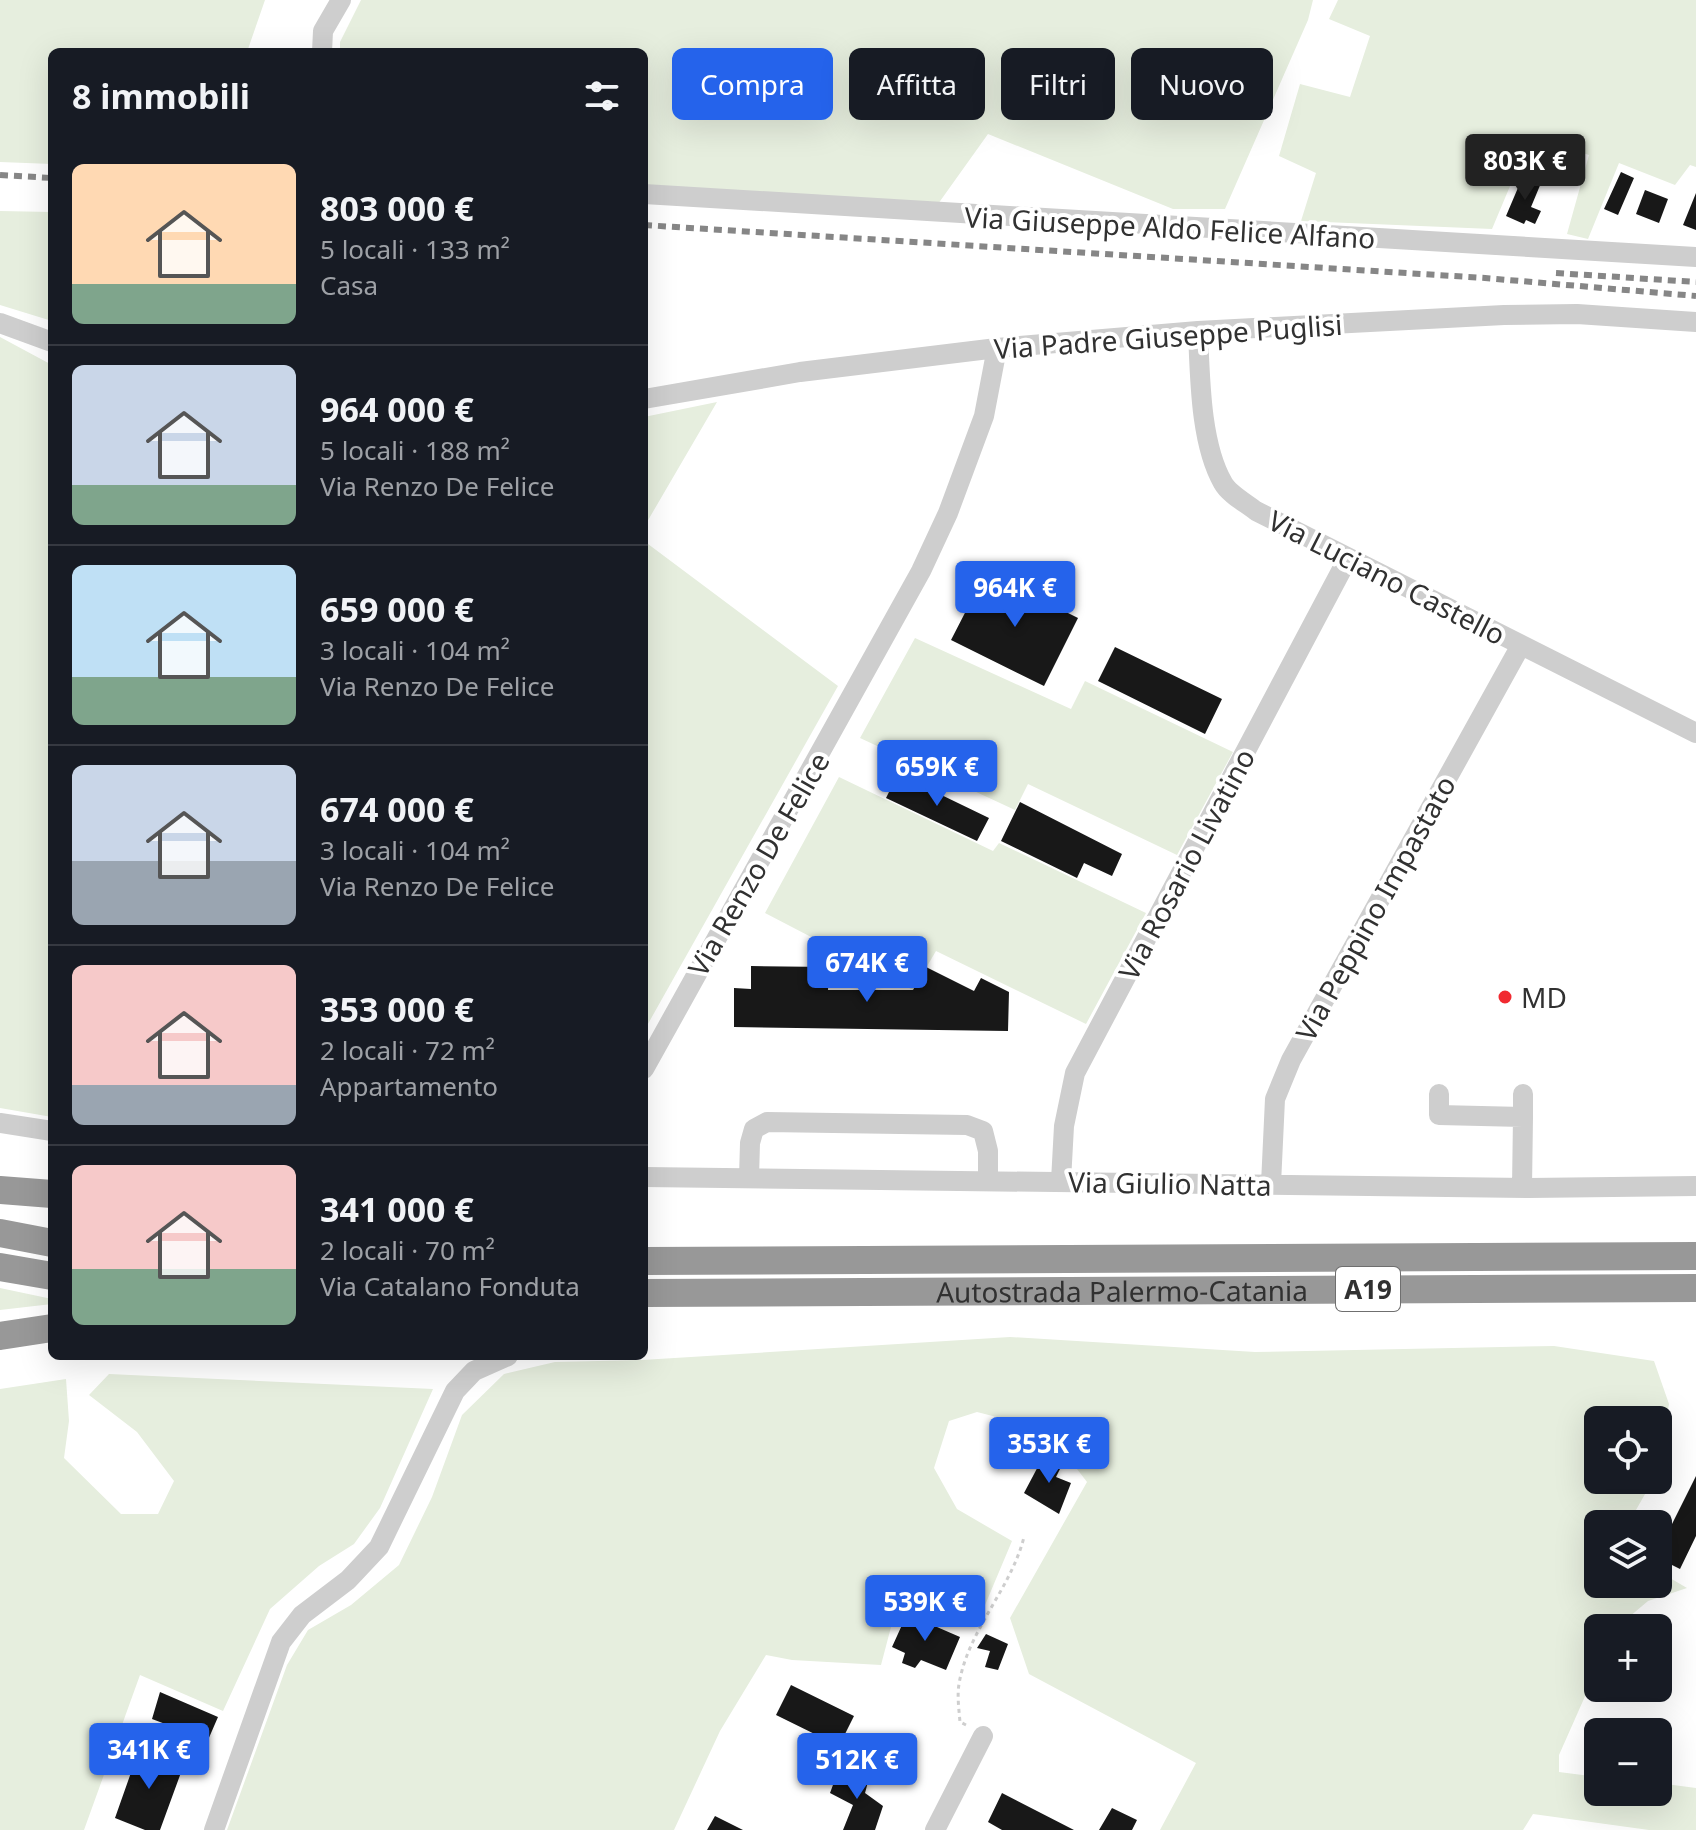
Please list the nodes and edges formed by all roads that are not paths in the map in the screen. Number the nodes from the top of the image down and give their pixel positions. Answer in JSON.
{"nodes":[{"id":1,"x":341,"y":0,"type":"edge"},
{"id":2,"x":322,"y":48,"type":"edge"},
{"id":3,"x":648,"y":194,"type":"edge"},
{"id":4,"x":1696,"y":257,"type":"edge"},
{"id":5,"x":1696,"y":322,"type":"edge"},
{"id":6,"x":0,"y":323,"type":"edge"},
{"id":7,"x":1198,"y":331,"type":"junction"},
{"id":8,"x":48,"y":341,"type":"edge"},
{"id":9,"x":997,"y":348,"type":"junction"},
{"id":10,"x":648,"y":398,"type":"edge"},
{"id":11,"x":1348,"y":558,"type":"junction"},
{"id":12,"x":1521,"y":645,"type":"junction"},
{"id":13,"x":1696,"y":733,"type":"edge"},
{"id":14,"x":648,"y":1062,"type":"edge"},
{"id":15,"x":1439,"y":1094,"type":"dead end"},
{"id":16,"x":1523,"y":1094,"type":"dead end"},
{"id":17,"x":1523,"y":1117,"type":"junction"},
{"id":18,"x":0,"y":1123,"type":"edge"},
{"id":19,"x":48,"y":1130,"type":"edge"},
{"id":20,"x":648,"y":1177,"type":"edge"},
{"id":21,"x":749,"y":1178,"type":"junction"},
{"id":22,"x":988,"y":1181,"type":"junction"},
{"id":23,"x":1061,"y":1181,"type":"junction"},
{"id":24,"x":1271,"y":1184,"type":"junction"},
{"id":25,"x":1696,"y":1186,"type":"edge"},
{"id":26,"x":1522,"y":1187,"type":"junction"},
{"id":27,"x":0,"y":1190,"type":"edge"},
{"id":28,"x":48,"y":1194,"type":"edge"},
{"id":29,"x":0,"y":1233,"type":"edge"},
{"id":30,"x":48,"y":1242,"type":"edge"},
{"id":31,"x":648,"y":1244,"type":"edge"},
{"id":32,"x":1696,"y":1256,"type":"edge"},
{"id":33,"x":843,"y":1260,"type":"junction"},
{"id":34,"x":648,"y":1261,"type":"edge"},
{"id":35,"x":0,"y":1267,"type":"edge"},
{"id":36,"x":48,"y":1275,"type":"edge"},
{"id":37,"x":1696,"y":1288,"type":"edge"},
{"id":38,"x":1041,"y":1290,"type":"junction"},
{"id":39,"x":648,"y":1293,"type":"edge"},
{"id":40,"x":648,"y":1303,"type":"edge"},
{"id":41,"x":48,"y":1322,"type":"edge"},
{"id":42,"x":0,"y":1323,"type":"edge"},
{"id":43,"x":48,"y":1329,"type":"edge"},
{"id":44,"x":0,"y":1336,"type":"edge"},
{"id":45,"x":499,"y":1360,"type":"edge"},
{"id":46,"x":983,"y":1736,"type":"road end"},
{"id":47,"x":214,"y":1830,"type":"edge"},
{"id":48,"x":935,"y":1830,"type":"edge"}],
"edges":[{"from":1,"to":2,"type":"street"},
{"from":3,"to":4,"type":"street","name":"Via Giuseppe Aldo Felice Alfano"},
{"from":5,"to":7,"type":"street","name":"Via Padre Giuseppe Puglisi"},
{"from":6,"to":8,"type":"street"},
{"from":7,"to":9,"type":"street","name":"Via Padre Giuseppe Puglisi"},
{"from":7,"to":11,"type":"street","name":"Via Luciano Castello"},
{"from":9,"to":10,"type":"street","name":"Via Padre Giuseppe Puglisi"},
{"from":9,"to":14,"type":"street","name":"Via Renzo De Felice"},
{"from":11,"to":12,"type":"street","name":"Via Luciano Castello"},
{"from":11,"to":23,"type":"street","name":"Via Rosario Livatino"},
{"from":12,"to":13,"type":"street","name":"Via Luciano Castello"},
{"from":12,"to":24,"type":"street","name":"Via Peppino Impastato"},
{"from":15,"to":17,"type":"street"},
{"from":16,"to":17,"type":"street"},
{"from":17,"to":26,"type":"street"},
{"from":18,"to":19,"type":"street"},
{"from":20,"to":21,"type":"street","name":"Via Giulio Natta"},
{"from":21,"to":22,"type":"street","name":"Via Giulio Natta"},
{"from":21,"to":22,"type":"street"},
{"from":22,"to":23,"type":"street","name":"Via Giulio Natta"},
{"from":23,"to":24,"type":"street","name":"Via Giulio Natta"},
{"from":24,"to":26,"type":"street","name":"Via Giulio Natta"},
{"from":25,"to":26,"type":"street","name":"Via Giulio Natta"},
{"from":27,"to":28,"type":"highway"},
{"from":29,"to":30,"type":"highway"},
{"from":31,"to":33,"type":"highway"},
{"from":32,"to":33,"type":"highway","name":"Autostrada Palermo-Catania","number":"A19"},
{"from":33,"to":34,"type":"highway","name":"Autostrada Palermo-Catania","number":"A19"},
{"from":35,"to":36,"type":"highway"},
{"from":37,"to":38,"type":"highway","name":"Autostrada Palermo-Catania","number":"A19"},
{"from":38,"to":39,"type":"highway","name":"Autostrada Palermo-Catania","number":"A19"},
{"from":38,"to":40,"type":"highway"},
{"from":41,"to":42,"type":"highway"},
{"from":43,"to":44,"type":"highway"},
{"from":45,"to":47,"type":"street"},
{"from":46,"to":48,"type":"street"}]}
